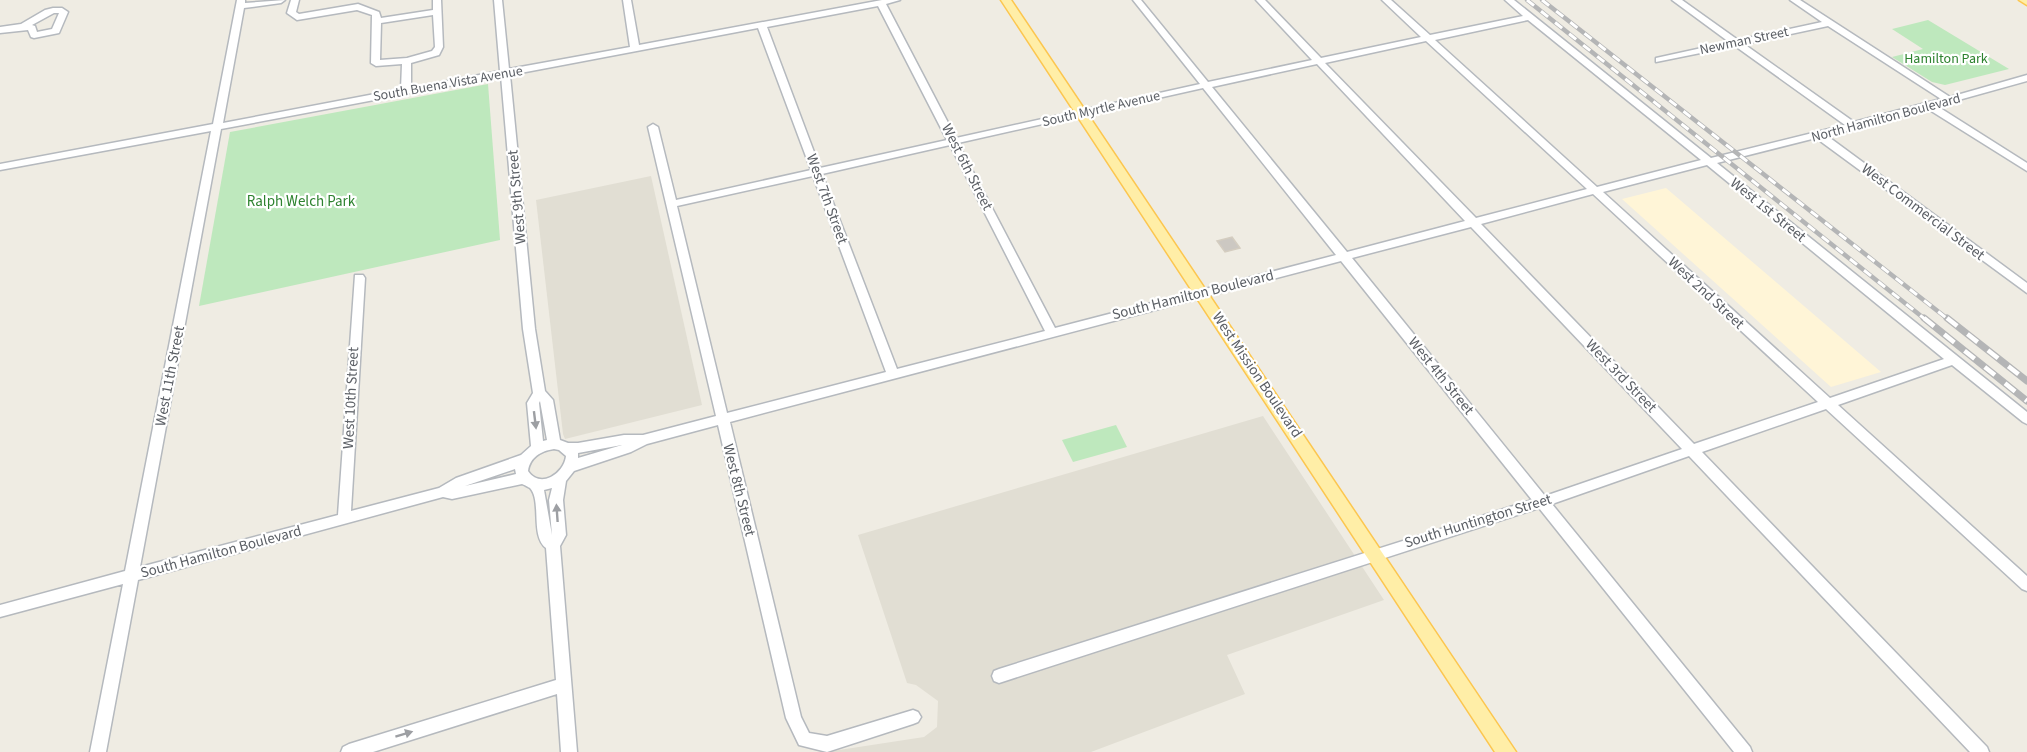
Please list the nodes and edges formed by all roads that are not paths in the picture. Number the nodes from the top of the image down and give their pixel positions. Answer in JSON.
{"nodes":[{"id":1,"x":273,"y":0,"type":"edge"},
{"id":2,"x":281,"y":0,"type":"edge"},
{"id":3,"x":295,"y":0,"type":"edge"},
{"id":4,"x":437,"y":0,"type":"edge"},
{"id":5,"x":498,"y":0,"type":"edge"},
{"id":6,"x":627,"y":0,"type":"edge"},
{"id":7,"x":896,"y":0,"type":"edge"},
{"id":8,"x":1006,"y":0,"type":"edge"},
{"id":9,"x":1137,"y":0,"type":"edge"},
{"id":10,"x":1260,"y":0,"type":"edge"},
{"id":11,"x":1386,"y":0,"type":"edge"},
{"id":12,"x":1509,"y":0,"type":"edge"},
{"id":13,"x":1676,"y":0,"type":"edge"},
{"id":14,"x":1794,"y":0,"type":"edge"},
{"id":15,"x":240,"y":3,"type":"edge"},
{"id":16,"x":263,"y":3,"type":"junction"},
{"id":17,"x":866,"y":3,"type":"edge"},
{"id":18,"x":881,"y":3,"type":"junction"},
{"id":19,"x":437,"y":12,"type":"junction"},
{"id":20,"x":1530,"y":17,"type":"junction"},
{"id":21,"x":378,"y":21,"type":"junction"},
{"id":22,"x":1829,"y":22,"type":"junction"},
{"id":23,"x":762,"y":26,"type":"junction"},
{"id":24,"x":23,"y":27,"type":"dead end"},
{"id":25,"x":0,"y":30,"type":"edge"},
{"id":26,"x":1429,"y":39,"type":"junction"},
{"id":27,"x":1738,"y":43,"type":"junction"},
{"id":28,"x":635,"y":49,"type":"junction"},
{"id":29,"x":1659,"y":60,"type":"dead end"},
{"id":30,"x":407,"y":61,"type":"junction"},
{"id":31,"x":1320,"y":63,"type":"junction"},
{"id":32,"x":506,"y":73,"type":"junction"},
{"id":33,"x":2026,"y":79,"type":"edge"},
{"id":34,"x":1206,"y":85,"type":"junction"},
{"id":35,"x":406,"y":91,"type":"junction"},
{"id":36,"x":1950,"y":101,"type":"junction"},
{"id":37,"x":1932,"y":107,"type":"junction"},
{"id":38,"x":1081,"y":114,"type":"junction"},
{"id":39,"x":1854,"y":126,"type":"junction"},
{"id":40,"x":652,"y":127,"type":"dead end"},
{"id":41,"x":215,"y":128,"type":"junction"},
{"id":42,"x":1820,"y":135,"type":"junction"},
{"id":43,"x":954,"y":141,"type":"junction"},
{"id":44,"x":1744,"y":155,"type":"joint"},
{"id":45,"x":1710,"y":163,"type":"junction"},
{"id":46,"x":0,"y":167,"type":"edge"},
{"id":47,"x":2027,"y":168,"type":"edge"},
{"id":48,"x":817,"y":172,"type":"junction"},
{"id":49,"x":1595,"y":190,"type":"junction"},
{"id":50,"x":672,"y":204,"type":"junction"},
{"id":51,"x":1472,"y":223,"type":"junction"},
{"id":52,"x":1344,"y":257,"type":"junction"},
{"id":53,"x":359,"y":278,"type":"dead end"},
{"id":54,"x":2027,"y":289,"type":"edge"},
{"id":55,"x":1203,"y":293,"type":"junction"},
{"id":56,"x":1051,"y":332,"type":"junction"},
{"id":57,"x":1954,"y":360,"type":"junction"},
{"id":58,"x":892,"y":373,"type":"junction"},
{"id":59,"x":538,"y":393,"type":"junction"},
{"id":60,"x":1826,"y":404,"type":"junction"},
{"id":61,"x":722,"y":419,"type":"junction"},
{"id":62,"x":2027,"y":419,"type":"edge"},
{"id":63,"x":643,"y":440,"type":"junction"},
{"id":64,"x":554,"y":444,"type":"junction"},
{"id":65,"x":537,"y":448,"type":"junction"},
{"id":66,"x":568,"y":448,"type":"junction"},
{"id":67,"x":1691,"y":449,"type":"junction"},
{"id":68,"x":524,"y":459,"type":"junction"},
{"id":69,"x":571,"y":467,"type":"junction"},
{"id":70,"x":560,"y":479,"type":"junction"},
{"id":71,"x":529,"y":481,"type":"junction"},
{"id":72,"x":443,"y":492,"type":"junction"},
{"id":73,"x":1542,"y":502,"type":"junction"},
{"id":74,"x":344,"y":518,"type":"junction"},
{"id":75,"x":553,"y":545,"type":"junction"},
{"id":76,"x":1376,"y":553,"type":"junction"},
{"id":77,"x":132,"y":576,"type":"junction"},
{"id":78,"x":2027,"y":585,"type":"edge"},
{"id":79,"x":0,"y":611,"type":"edge"},
{"id":80,"x":999,"y":676,"type":"dead end"},
{"id":81,"x":564,"y":684,"type":"junction"},
{"id":82,"x":913,"y":717,"type":"dead end"},
{"id":83,"x":98,"y":752,"type":"edge"},
{"id":84,"x":349,"y":752,"type":"edge"},
{"id":85,"x":569,"y":752,"type":"edge"},
{"id":86,"x":1506,"y":752,"type":"edge"},
{"id":87,"x":1744,"y":752,"type":"edge"},
{"id":88,"x":1981,"y":752,"type":"edge"}],
"edges":[{"from":1,"to":16,"type":"street"},
{"from":2,"to":16,"type":"street"},
{"from":3,"to":21,"type":"street"},
{"from":4,"to":19,"type":"street"},
{"from":5,"to":32,"type":"street","name":"West 9th Street"},
{"from":6,"to":28,"type":"street"},
{"from":7,"to":18,"type":"street","name":"South Buena Vista Avenue"},
{"from":8,"to":38,"type":"main road","name":"West Mission Boulevard"},
{"from":9,"to":34,"type":"street","name":"West 4th Street"},
{"from":10,"to":31,"type":"street","name":"West 3rd Street"},
{"from":11,"to":26,"type":"street","name":"West 2nd Street"},
{"from":12,"to":20,"type":"street","name":"West 1st Street"},
{"from":13,"to":27,"type":"street"},
{"from":14,"to":22,"type":"street"},
{"from":15,"to":16,"type":"street"},
{"from":15,"to":41,"type":"street","name":"West 11th Street"},
{"from":17,"to":18,"type":"street","name":"South Buena Vista Avenue"},
{"from":17,"to":23,"type":"street","name":"South Buena Vista Avenue"},
{"from":18,"to":43,"type":"street","name":"West 6th Street"},
{"from":19,"to":21,"type":"street"},
{"from":19,"to":30,"type":"street"},
{"from":20,"to":26,"type":"street","name":"South Myrtle Avenue"},
{"from":20,"to":45,"type":"street","name":"West 1st Street"},
{"from":21,"to":30,"type":"street"},
{"from":22,"to":27,"type":"street","name":"Newman Street"},
{"from":22,"to":36,"type":"street"},
{"from":23,"to":28,"type":"street","name":"South Buena Vista Avenue"},
{"from":23,"to":48,"type":"street","name":"West 7th Street"},
{"from":24,"to":25,"type":"street"},
{"from":26,"to":31,"type":"street","name":"South Myrtle Avenue"},
{"from":26,"to":49,"type":"street","name":"West 2nd Street"},
{"from":27,"to":29,"type":"street","name":"Newman Street"},
{"from":27,"to":39,"type":"street"},
{"from":28,"to":32,"type":"street","name":"South Buena Vista Avenue"},
{"from":30,"to":35,"type":"street"},
{"from":31,"to":34,"type":"street","name":"South Myrtle Avenue"},
{"from":31,"to":51,"type":"street","name":"West 3rd Street"},
{"from":32,"to":35,"type":"street","name":"South Buena Vista Avenue"},
{"from":32,"to":59,"type":"street","name":"West 9th Street"},
{"from":33,"to":36,"type":"street","name":"North Hamilton Boulevard"},
{"from":34,"to":38,"type":"street","name":"South Myrtle Avenue"},
{"from":34,"to":52,"type":"street","name":"West 4th Street"},
{"from":35,"to":41,"type":"street","name":"South Buena Vista Avenue"},
{"from":36,"to":37,"type":"street","name":"North Hamilton Boulevard"},
{"from":37,"to":39,"type":"street","name":"North Hamilton Boulevard"},
{"from":37,"to":47,"type":"street"},
{"from":38,"to":43,"type":"street","name":"South Myrtle Avenue"},
{"from":38,"to":55,"type":"main road","name":"West Mission Boulevard"},
{"from":39,"to":42,"type":"street","name":"North Hamilton Boulevard"},
{"from":40,"to":50,"type":"street","name":"West 8th Street"},
{"from":41,"to":46,"type":"street","name":"South Buena Vista Avenue"},
{"from":41,"to":77,"type":"street","name":"West 11th Street"},
{"from":42,"to":44,"type":"street","name":"North Hamilton Boulevard"},
{"from":42,"to":54,"type":"street","name":"West Commercial Street"},
{"from":43,"to":48,"type":"street","name":"South Myrtle Avenue"},
{"from":43,"to":56,"type":"street","name":"West 6th Street"},
{"from":44,"to":45,"type":"street","name":"South Hamilton Boulevard"},
{"from":45,"to":49,"type":"street","name":"South Hamilton Boulevard"},
{"from":45,"to":57,"type":"street","name":"West 1st Street"},
{"from":48,"to":50,"type":"street","name":"South Myrtle Avenue"},
{"from":48,"to":58,"type":"street","name":"West 7th Street"},
{"from":49,"to":51,"type":"street","name":"South Hamilton Boulevard"},
{"from":49,"to":60,"type":"street","name":"West 2nd Street"},
{"from":50,"to":61,"type":"street","name":"West 8th Street"},
{"from":51,"to":52,"type":"street","name":"South Hamilton Boulevard"},
{"from":51,"to":67,"type":"street","name":"West 3rd Street"},
{"from":52,"to":55,"type":"street","name":"South Hamilton Boulevard"},
{"from":52,"to":73,"type":"street","name":"West 4th Street"},
{"from":53,"to":74,"type":"street","name":"West 10th Street"},
{"from":55,"to":56,"type":"street","name":"South Hamilton Boulevard"},
{"from":55,"to":76,"type":"main road","name":"West Mission Boulevard"},
{"from":56,"to":58,"type":"street","name":"South Hamilton Boulevard"},
{"from":57,"to":60,"type":"street","name":"South Huntington Street"},
{"from":57,"to":62,"type":"street","name":"West 1st Street"},
{"from":58,"to":61,"type":"street","name":"South Hamilton Boulevard"},
{"from":59,"to":64,"type":"street","name":"West 9th Street"},
{"from":59,"to":65,"type":"street","name":"West 9th Street","one_way":true},
{"from":60,"to":67,"type":"street","name":"South Huntington Street"},
{"from":60,"to":78,"type":"street","name":"West 2nd Street"},
{"from":61,"to":63,"type":"street","name":"South Hamilton Boulevard"},
{"from":61,"to":82,"type":"street","name":"West 8th Street"},
{"from":63,"to":66,"type":"street","name":"South Hamilton Boulevard"},
{"from":63,"to":69,"type":"street","name":"South Hamilton Boulevard"},
{"from":64,"to":65,"type":"street"},
{"from":64,"to":66,"type":"street"},
{"from":65,"to":68,"type":"street"},
{"from":66,"to":69,"type":"street"},
{"from":67,"to":73,"type":"street","name":"South Huntington Street"},
{"from":67,"to":88,"type":"street","name":"West 3rd Street"},
{"from":68,"to":71,"type":"street"},
{"from":68,"to":72,"type":"street","name":"South Hamilton Boulevard"},
{"from":69,"to":70,"type":"street"},
{"from":70,"to":71,"type":"street"},
{"from":75,"to":70,"type":"street","one_way":true},
{"from":71,"to":72,"type":"street","name":"South Hamilton Boulevard"},
{"from":71,"to":75,"type":"street"},
{"from":72,"to":74,"type":"street","name":"South Hamilton Boulevard"},
{"from":73,"to":76,"type":"street","name":"South Huntington Street"},
{"from":73,"to":87,"type":"street","name":"West 4th Street"},
{"from":74,"to":77,"type":"street","name":"South Hamilton Boulevard"},
{"from":75,"to":81,"type":"street"},
{"from":76,"to":80,"type":"street","name":"South Huntington Street"},
{"from":76,"to":86,"type":"main road","name":"West Mission Boulevard"},
{"from":77,"to":79,"type":"street","name":"South Hamilton Boulevard"},
{"from":77,"to":83,"type":"street","name":"West 11th Street"},
{"from":84,"to":81,"type":"street","one_way":true},
{"from":81,"to":85,"type":"street"}]}
